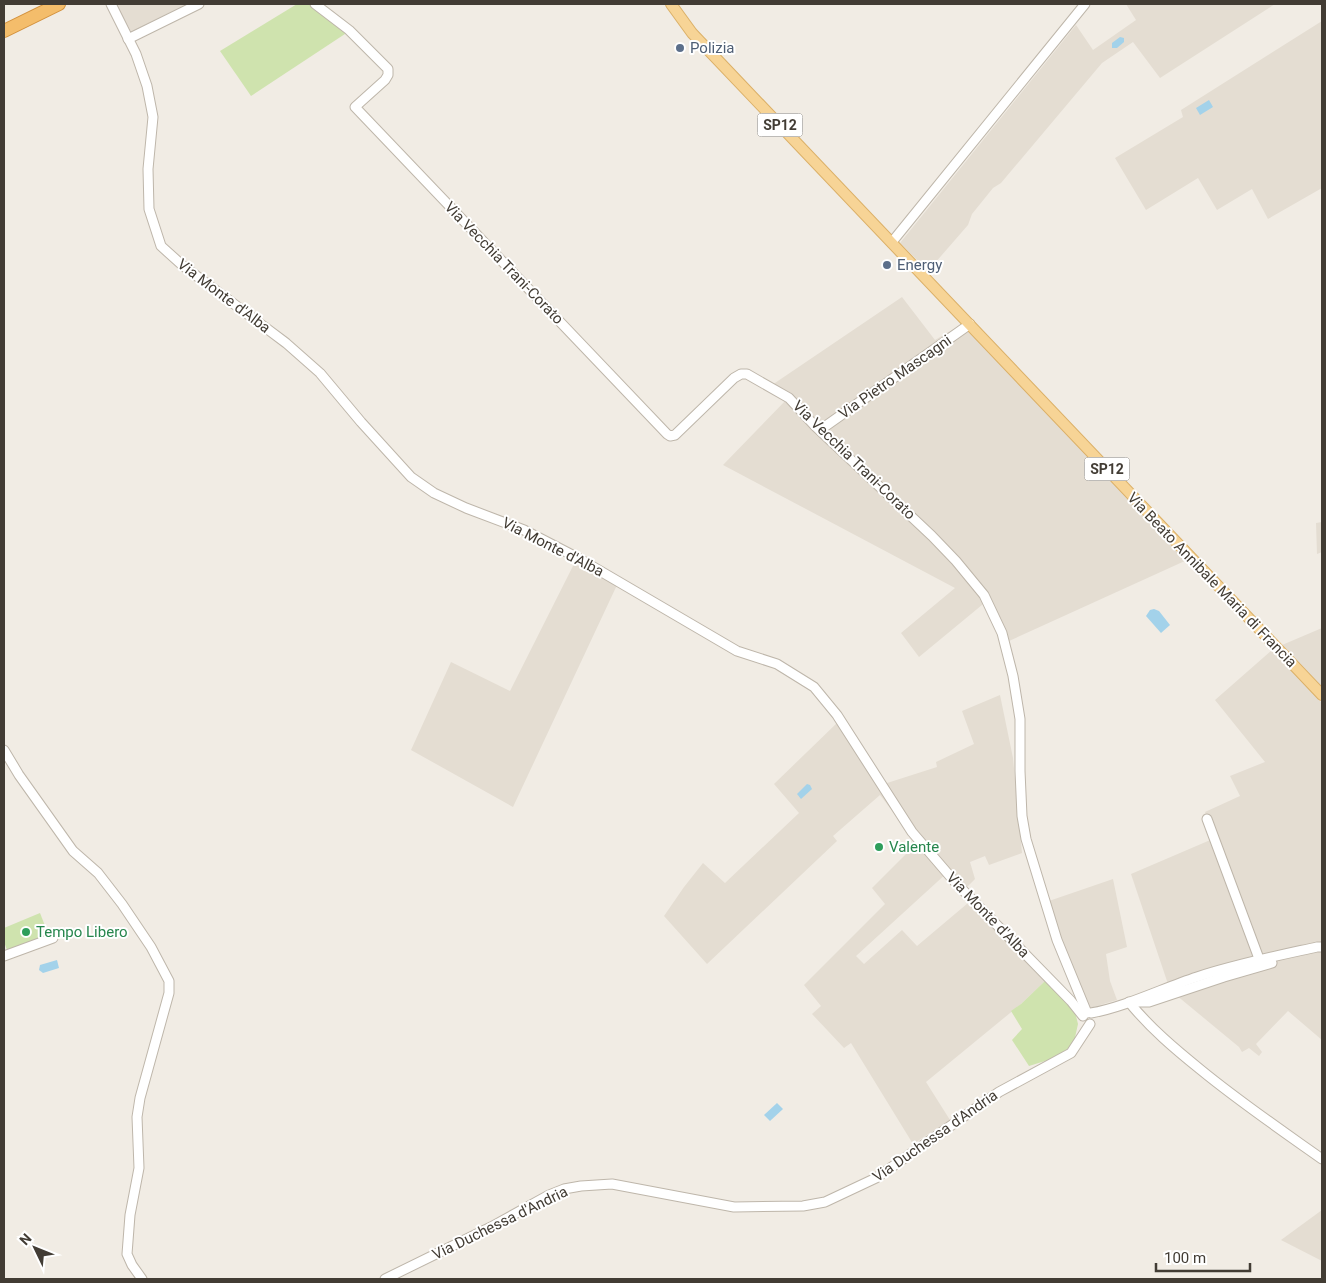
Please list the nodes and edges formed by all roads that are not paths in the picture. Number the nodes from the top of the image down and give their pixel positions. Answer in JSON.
{"nodes":[{"id":1,"x":41,"y":4,"type":"edge"},
{"id":2,"x":59,"y":4,"type":"edge"},
{"id":3,"x":111,"y":4,"type":"edge"},
{"id":4,"x":199,"y":4,"type":"edge"},
{"id":5,"x":315,"y":4,"type":"edge"},
{"id":6,"x":671,"y":4,"type":"edge"},
{"id":7,"x":1086,"y":4,"type":"edge"},
{"id":8,"x":4,"y":22,"type":"edge"},
{"id":9,"x":4,"y":31,"type":"edge"},
{"id":10,"x":128,"y":39,"type":"junction"},
{"id":11,"x":892,"y":242,"type":"junction"},
{"id":12,"x":970,"y":324,"type":"junction"},
{"id":13,"x":820,"y":430,"type":"junction"},
{"id":14,"x":1322,"y":695,"type":"edge"},
{"id":15,"x":4,"y":750,"type":"edge"},
{"id":16,"x":1207,"y":819,"type":"dead end"},
{"id":17,"x":53,"y":938,"type":"dead end"},
{"id":18,"x":1322,"y":947,"type":"edge"},
{"id":19,"x":1322,"y":951,"type":"edge"},
{"id":20,"x":4,"y":956,"type":"edge"},
{"id":21,"x":1260,"y":962,"type":"junction"},
{"id":22,"x":1079,"y":990,"type":"junction"},
{"id":23,"x":1071,"y":1001,"type":"junction"},
{"id":24,"x":1129,"y":1002,"type":"junction"},
{"id":25,"x":1088,"y":1018,"type":"junction"},
{"id":26,"x":1322,"y":1159,"type":"edge"},
{"id":27,"x":142,"y":1279,"type":"edge"},
{"id":28,"x":385,"y":1279,"type":"edge"}],
"edges":[{"from":1,"to":8,"type":"highway"},
{"from":2,"to":9,"type":"highway"},
{"from":3,"to":10,"type":"street","name":"Via Monte d'Alba"},
{"from":4,"to":10,"type":"street"},
{"from":5,"to":13,"type":"street","name":"Via Vecchia Trani-Corato"},
{"from":6,"to":11,"type":"main road","name":"Via Beato Annibale Maria di Francia","number":"SP12"},
{"from":7,"to":11,"type":"street"},
{"from":10,"to":23,"type":"street","name":"Via Monte d'Alba"},
{"from":11,"to":12,"type":"main road","name":"Via Beato Annibale Maria di Francia","number":"SP12"},
{"from":12,"to":13,"type":"street","name":"Via Pietro Mascagni"},
{"from":12,"to":14,"type":"main road","name":"Via Beato Annibale Maria di Francia","number":"SP12"},
{"from":13,"to":22,"type":"street","name":"Via Vecchia Trani-Corato"},
{"from":15,"to":27,"type":"street"},
{"from":16,"to":21,"type":"street"},
{"from":17,"to":20,"type":"street"},
{"from":18,"to":21,"type":"street","name":"Via Duchessa d'Andria"},
{"from":19,"to":21,"type":"street","name":"Via Duchessa d'Andria"},
{"from":21,"to":24,"type":"street","name":"Via Duchessa d'Andria"},
{"from":22,"to":23,"type":"street"},
{"from":22,"to":25,"type":"street","name":"Via Vecchia Trani-Corato"},
{"from":23,"to":25,"type":"street","name":"Via Monte d'Alba"},
{"from":24,"to":25,"type":"street","name":"Via Duchessa d'Andria"},
{"from":24,"to":26,"type":"street"},
{"from":25,"to":28,"type":"street","name":"Via Duchessa d'Andria"}]}
